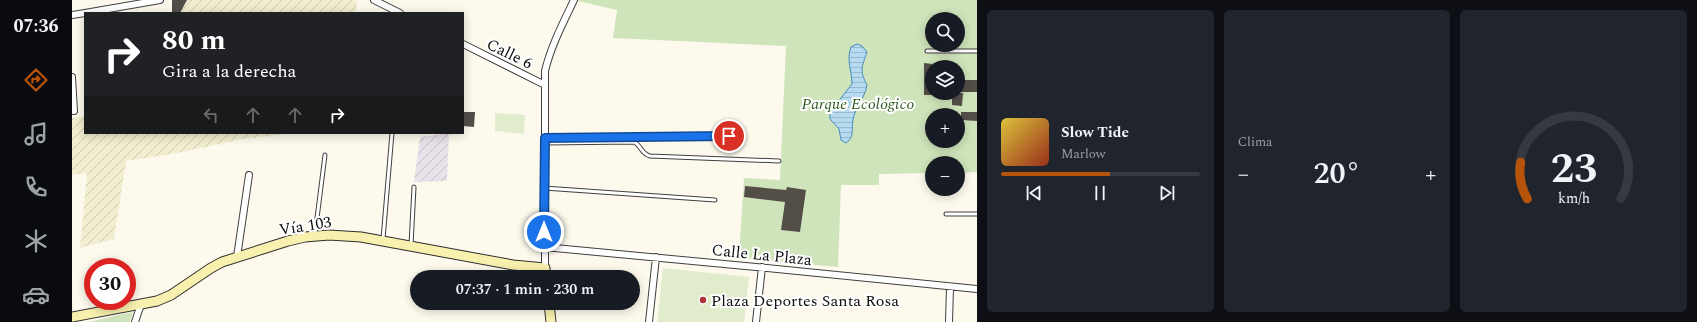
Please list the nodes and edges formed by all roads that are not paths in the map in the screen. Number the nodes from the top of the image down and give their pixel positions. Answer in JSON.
{"nodes":[{"id":1,"x":160,"y":0,"type":"edge"},
{"id":2,"x":374,"y":0,"type":"edge"},
{"id":3,"x":574,"y":0,"type":"edge"},
{"id":4,"x":145,"y":1,"type":"edge"},
{"id":5,"x":90,"y":12,"type":"edge"},
{"id":6,"x":398,"y":12,"type":"edge"},
{"id":7,"x":84,"y":13,"type":"edge"},
{"id":8,"x":72,"y":15,"type":"edge"},
{"id":9,"x":464,"y":44,"type":"edge"},
{"id":10,"x":965,"y":51,"type":"edge"},
{"id":11,"x":977,"y":51,"type":"edge"},
{"id":12,"x":72,"y":77,"type":"edge"},
{"id":13,"x":545,"y":85,"type":"junction"},
{"id":14,"x":74,"y":111,"type":"dead end"},
{"id":15,"x":392,"y":134,"type":"edge"},
{"id":16,"x":729,"y":136,"type":"dead end"},
{"id":17,"x":545,"y":140,"type":"junction"},
{"id":18,"x":324,"y":155,"type":"dead end"},
{"id":19,"x":779,"y":160,"type":"dead end"},
{"id":20,"x":250,"y":175,"type":"dead end"},
{"id":21,"x":414,"y":187,"type":"dead end"},
{"id":22,"x":544,"y":188,"type":"junction"},
{"id":23,"x":715,"y":200,"type":"dead end"},
{"id":24,"x":946,"y":214,"type":"dead end"},
{"id":25,"x":977,"y":214,"type":"edge"},
{"id":26,"x":315,"y":236,"type":"junction"},
{"id":27,"x":383,"y":241,"type":"junction"},
{"id":28,"x":411,"y":246,"type":"junction"},
{"id":29,"x":544,"y":247,"type":"junction"},
{"id":30,"x":238,"y":257,"type":"junction"},
{"id":31,"x":656,"y":257,"type":"junction"},
{"id":32,"x":762,"y":267,"type":"junction"},
{"id":33,"x":537,"y":270,"type":"edge"},
{"id":34,"x":546,"y":270,"type":"edge"},
{"id":35,"x":950,"y":287,"type":"junction"},
{"id":36,"x":977,"y":289,"type":"edge"},
{"id":37,"x":141,"y":304,"type":"junction"},
{"id":38,"x":550,"y":310,"type":"edge"},
{"id":39,"x":72,"y":317,"type":"edge"},
{"id":40,"x":135,"y":322,"type":"edge"},
{"id":41,"x":551,"y":322,"type":"edge"},
{"id":42,"x":649,"y":322,"type":"edge"},
{"id":43,"x":756,"y":322,"type":"edge"},
{"id":44,"x":949,"y":322,"type":"edge"}],
"edges":[{"from":1,"to":4,"type":"street"},
{"from":2,"to":6,"type":"street"},
{"from":3,"to":13,"type":"street"},
{"from":4,"to":5,"type":"street"},
{"from":7,"to":8,"type":"street"},
{"from":9,"to":13,"type":"street","name":"Calle 6"},
{"from":10,"to":11,"type":"lane"},
{"from":12,"to":14,"type":"street"},
{"from":13,"to":17,"type":"street"},
{"from":15,"to":27,"type":"lane"},
{"from":16,"to":17,"type":"lane"},
{"from":17,"to":19,"type":"lane"},
{"from":17,"to":22,"type":"street"},
{"from":18,"to":26,"type":"lane"},
{"from":20,"to":30,"type":"street"},
{"from":21,"to":28,"type":"lane"},
{"from":22,"to":23,"type":"lane"},
{"from":22,"to":29,"type":"street"},
{"from":24,"to":25,"type":"lane"},
{"from":26,"to":27,"type":"main road","name":"Vía 103"},
{"from":26,"to":30,"type":"main road","name":"Vía 103"},
{"from":27,"to":28,"type":"main road","name":"Vía 103"},
{"from":28,"to":33,"type":"main road","name":"Vía 103"},
{"from":29,"to":31,"type":"street","name":"Calle La Plaza"},
{"from":29,"to":34,"type":"street"},
{"from":30,"to":37,"type":"main road","name":"Vía 103"},
{"from":31,"to":32,"type":"street","name":"Calle La Plaza"},
{"from":31,"to":42,"type":"street"},
{"from":32,"to":35,"type":"street","name":"Calle La Plaza"},
{"from":32,"to":43,"type":"street"},
{"from":35,"to":36,"type":"street","name":"Calle La Plaza"},
{"from":35,"to":44,"type":"street"},
{"from":37,"to":39,"type":"main road","name":"Vía 103"},
{"from":37,"to":40,"type":"street"},
{"from":38,"to":41,"type":"main road"}]}
